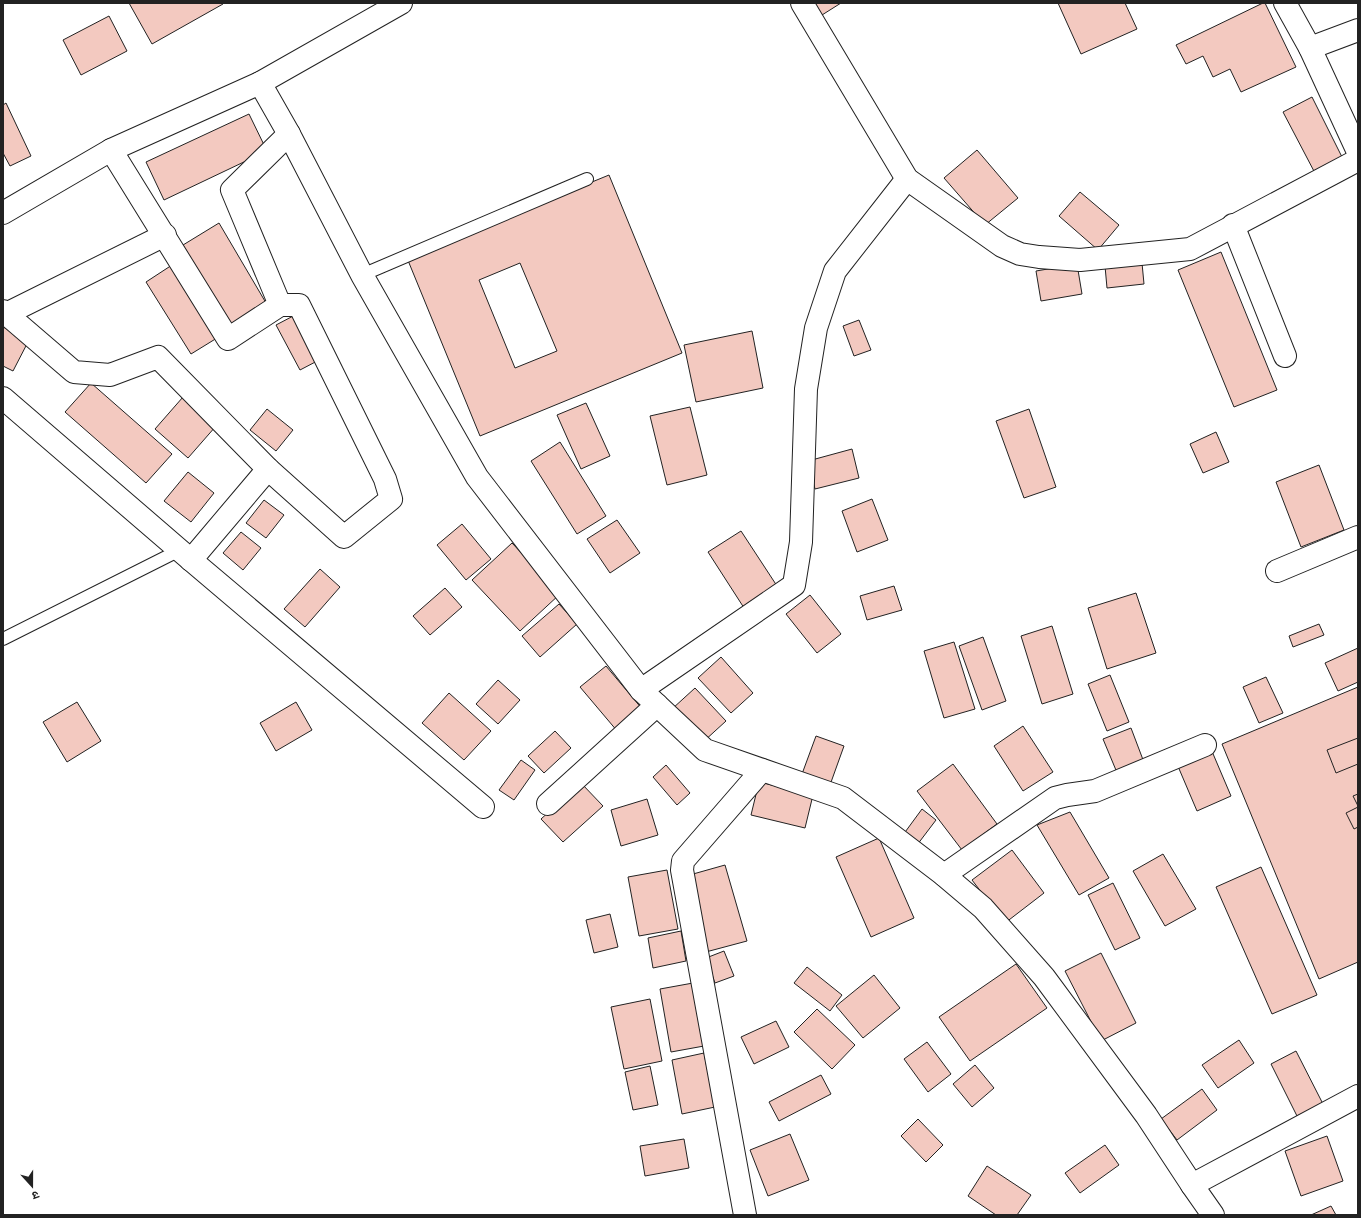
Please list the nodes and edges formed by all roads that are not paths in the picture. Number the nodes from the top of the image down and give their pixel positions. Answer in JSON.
{"nodes":[{"id":1,"x":402,"y":3,"type":"edge"},
{"id":2,"x":802,"y":3,"type":"edge"},
{"id":3,"x":1285,"y":3,"type":"edge"},
{"id":4,"x":1358,"y":30,"type":"edge"},
{"id":5,"x":1310,"y":48,"type":"junction"},
{"id":6,"x":260,"y":83,"type":"junction"},
{"id":7,"x":289,"y":134,"type":"junction"},
{"id":8,"x":111,"y":150,"type":"junction"},
{"id":9,"x":1358,"y":152,"type":"edge"},
{"id":10,"x":1358,"y":160,"type":"edge"},
{"id":11,"x":587,"y":179,"type":"dead end"},
{"id":12,"x":907,"y":179,"type":"junction"},
{"id":13,"x":3,"y":213,"type":"edge"},
{"id":14,"x":1233,"y":226,"type":"junction"},
{"id":15,"x":165,"y":235,"type":"junction"},
{"id":16,"x":362,"y":276,"type":"junction"},
{"id":17,"x":280,"y":305,"type":"junction"},
{"id":18,"x":5,"y":312,"type":"edge"},
{"id":19,"x":1285,"y":356,"type":"dead end"},
{"id":20,"x":3,"y":398,"type":"edge"},
{"id":21,"x":268,"y":469,"type":"junction"},
{"id":22,"x":1358,"y":537,"type":"edge"},
{"id":23,"x":186,"y":555,"type":"junction"},
{"id":24,"x":1277,"y":571,"type":"dead end"},
{"id":25,"x":3,"y":639,"type":"edge"},
{"id":26,"x":640,"y":690,"type":"junction"},
{"id":27,"x":657,"y":705,"type":"junction"},
{"id":28,"x":1204,"y":745,"type":"dead end"},
{"id":29,"x":762,"y":770,"type":"junction"},
{"id":30,"x":548,"y":804,"type":"dead end"},
{"id":31,"x":483,"y":807,"type":"dead end"},
{"id":32,"x":944,"y":875,"type":"junction"},
{"id":33,"x":1358,"y":1096,"type":"edge"},
{"id":34,"x":1192,"y":1185,"type":"junction"},
{"id":35,"x":746,"y":1215,"type":"edge"},
{"id":36,"x":1213,"y":1215,"type":"edge"}],
"edges":[{"from":1,"to":6,"type":"street"},
{"from":2,"to":12,"type":"street"},
{"from":3,"to":5,"type":"street"},
{"from":4,"to":5,"type":"street"},
{"from":5,"to":9,"type":"street"},
{"from":6,"to":7,"type":"street"},
{"from":6,"to":8,"type":"street"},
{"from":7,"to":16,"type":"street"},
{"from":7,"to":17,"type":"street"},
{"from":8,"to":13,"type":"street"},
{"from":8,"to":15,"type":"street"},
{"from":10,"to":14,"type":"street"},
{"from":11,"to":16,"type":"lane"},
{"from":12,"to":14,"type":"street"},
{"from":12,"to":26,"type":"street"},
{"from":14,"to":19,"type":"street"},
{"from":15,"to":17,"type":"street"},
{"from":15,"to":18,"type":"street"},
{"from":16,"to":26,"type":"street"},
{"from":17,"to":21,"type":"street"},
{"from":18,"to":21,"type":"street"},
{"from":20,"to":23,"type":"street"},
{"from":21,"to":23,"type":"street"},
{"from":22,"to":24,"type":"street"},
{"from":23,"to":25,"type":"lane"},
{"from":23,"to":31,"type":"street"},
{"from":26,"to":27,"type":"street"},
{"from":27,"to":29,"type":"street"},
{"from":27,"to":30,"type":"street"},
{"from":28,"to":32,"type":"street"},
{"from":29,"to":32,"type":"street"},
{"from":29,"to":35,"type":"street"},
{"from":32,"to":34,"type":"street"},
{"from":33,"to":34,"type":"street"},
{"from":34,"to":36,"type":"street"}]}
